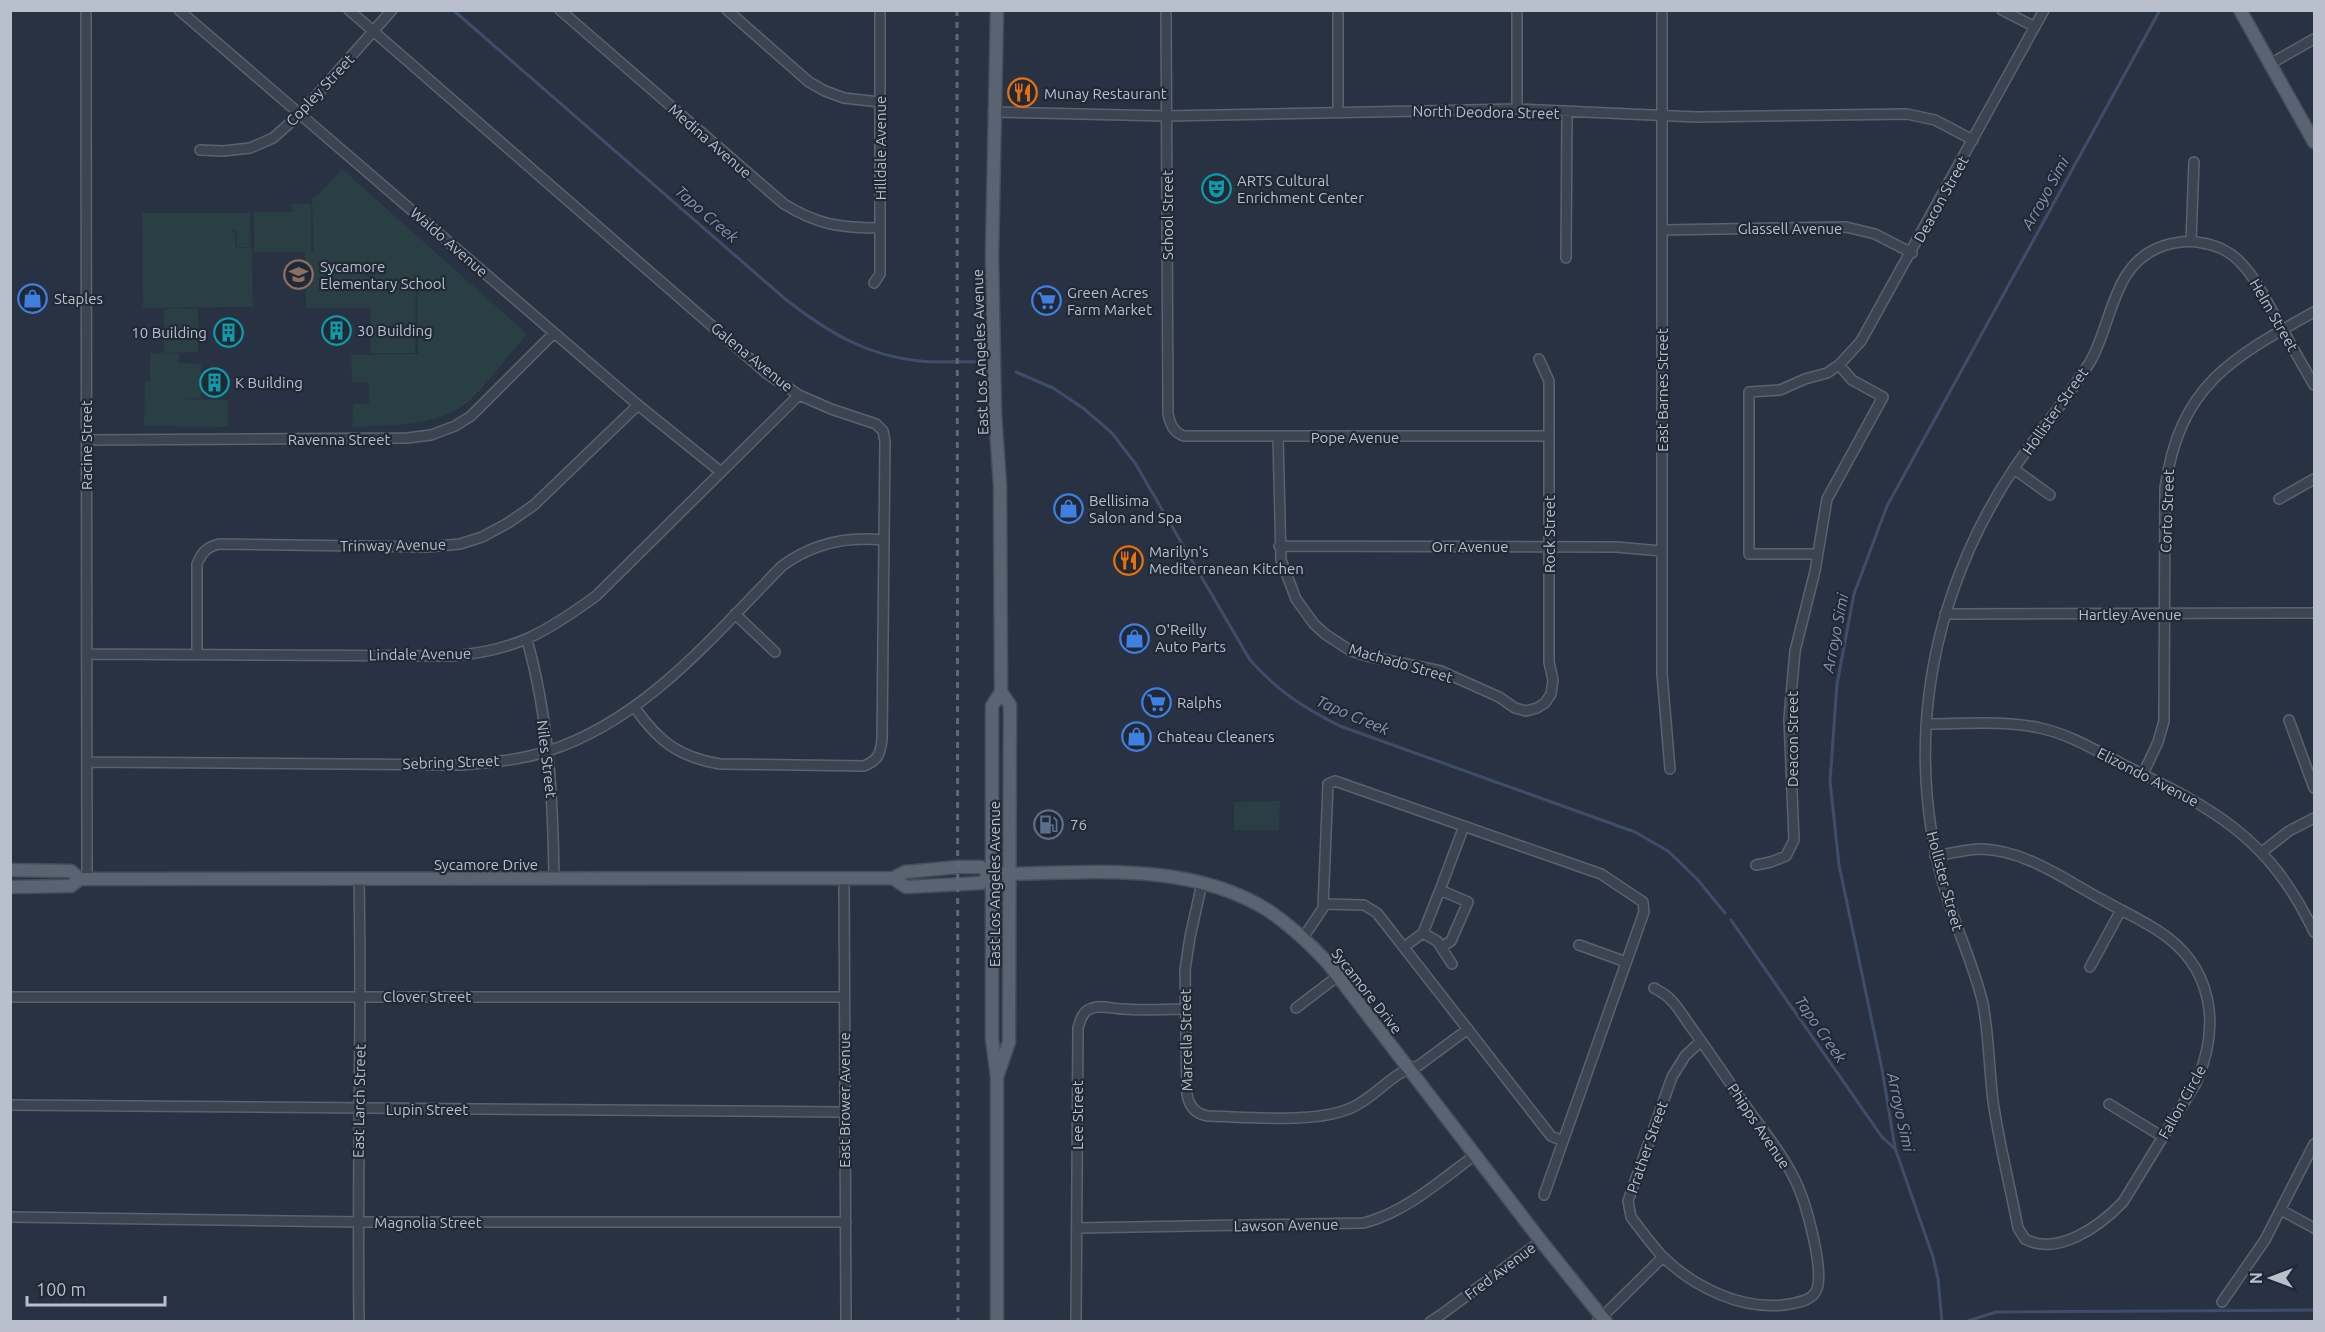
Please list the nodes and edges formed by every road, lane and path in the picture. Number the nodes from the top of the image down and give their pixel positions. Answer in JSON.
{"nodes":[{"id":1,"x":86,"y":10,"type":"edge"},
{"id":2,"x":179,"y":10,"type":"edge"},
{"id":3,"x":349,"y":10,"type":"edge"},
{"id":4,"x":392,"y":10,"type":"edge"},
{"id":5,"x":560,"y":10,"type":"edge"},
{"id":6,"x":727,"y":10,"type":"edge"},
{"id":7,"x":880,"y":10,"type":"edge"},
{"id":8,"x":997,"y":10,"type":"edge"},
{"id":9,"x":1166,"y":10,"type":"edge"},
{"id":10,"x":1338,"y":10,"type":"edge"},
{"id":11,"x":1516,"y":10,"type":"edge"},
{"id":12,"x":1662,"y":10,"type":"edge"},
{"id":13,"x":2002,"y":10,"type":"edge"},
{"id":14,"x":2044,"y":10,"type":"edge"},
{"id":15,"x":2240,"y":10,"type":"edge"},
{"id":16,"x":2035,"y":27,"type":"junction"},
{"id":17,"x":374,"y":32,"type":"junction"},
{"id":18,"x":2314,"y":39,"type":"edge"},
{"id":19,"x":2270,"y":64,"type":"junction"},
{"id":20,"x":880,"y":102,"type":"junction"},
{"id":21,"x":1516,"y":110,"type":"junction"},
{"id":22,"x":993,"y":112,"type":"junction"},
{"id":23,"x":1338,"y":112,"type":"junction"},
{"id":24,"x":1566,"y":113,"type":"junction"},
{"id":25,"x":300,"y":114,"type":"junction"},
{"id":26,"x":1662,"y":114,"type":"junction"},
{"id":27,"x":1166,"y":116,"type":"junction"},
{"id":28,"x":1973,"y":140,"type":"junction"},
{"id":29,"x":2314,"y":142,"type":"edge"},
{"id":30,"x":200,"y":150,"type":"dead end"},
{"id":31,"x":2194,"y":162,"type":"dead end"},
{"id":32,"x":880,"y":228,"type":"junction"},
{"id":33,"x":1662,"y":230,"type":"junction"},
{"id":34,"x":2191,"y":242,"type":"junction"},
{"id":35,"x":1912,"y":253,"type":"junction"},
{"id":36,"x":1566,"y":258,"type":"dead end"},
{"id":37,"x":874,"y":283,"type":"dead end"},
{"id":38,"x":2314,"y":312,"type":"edge"},
{"id":39,"x":2283,"y":330,"type":"junction"},
{"id":40,"x":554,"y":333,"type":"junction"},
{"id":41,"x":1539,"y":360,"type":"dead end"},
{"id":42,"x":1839,"y":365,"type":"junction"},
{"id":43,"x":2314,"y":385,"type":"edge"},
{"id":44,"x":799,"y":395,"type":"junction"},
{"id":45,"x":638,"y":405,"type":"junction"},
{"id":46,"x":1169,"y":420,"type":"joint"},
{"id":47,"x":1278,"y":436,"type":"junction"},
{"id":48,"x":1549,"y":436,"type":"junction"},
{"id":49,"x":86,"y":440,"type":"junction"},
{"id":50,"x":2014,"y":470,"type":"junction"},
{"id":51,"x":721,"y":472,"type":"junction"},
{"id":52,"x":2314,"y":479,"type":"edge"},
{"id":53,"x":2050,"y":495,"type":"dead end"},
{"id":54,"x":2278,"y":499,"type":"dead end"},
{"id":55,"x":882,"y":540,"type":"junction"},
{"id":56,"x":1279,"y":546,"type":"junction"},
{"id":57,"x":1549,"y":546,"type":"junction"},
{"id":58,"x":1662,"y":551,"type":"junction"},
{"id":59,"x":1817,"y":554,"type":"junction"},
{"id":60,"x":2314,"y":613,"type":"edge"},
{"id":61,"x":735,"y":614,"type":"junction"},
{"id":62,"x":1945,"y":614,"type":"junction"},
{"id":63,"x":2164,"y":614,"type":"junction"},
{"id":64,"x":527,"y":640,"type":"junction"},
{"id":65,"x":775,"y":652,"type":"dead end"},
{"id":66,"x":88,"y":654,"type":"junction"},
{"id":67,"x":197,"y":654,"type":"junction"},
{"id":68,"x":1001,"y":692,"type":"junction"},
{"id":69,"x":1540,"y":706,"type":"joint"},
{"id":70,"x":635,"y":708,"type":"junction"},
{"id":71,"x":2289,"y":720,"type":"dead end"},
{"id":72,"x":1926,"y":724,"type":"junction"},
{"id":73,"x":548,"y":751,"type":"junction"},
{"id":74,"x":88,"y":762,"type":"junction"},
{"id":75,"x":1670,"y":769,"type":"dead end"},
{"id":76,"x":2143,"y":774,"type":"junction"},
{"id":77,"x":2314,"y":789,"type":"edge"},
{"id":78,"x":2314,"y":818,"type":"edge"},
{"id":79,"x":1464,"y":826,"type":"junction"},
{"id":80,"x":2262,"y":852,"type":"junction"},
{"id":81,"x":1935,"y":856,"type":"junction"},
{"id":82,"x":1756,"y":865,"type":"dead end"},
{"id":83,"x":10,"y":870,"type":"edge"},
{"id":84,"x":992,"y":874,"type":"junction"},
{"id":85,"x":1009,"y":874,"type":"junction"},
{"id":86,"x":844,"y":878,"type":"junction"},
{"id":87,"x":83,"y":879,"type":"junction"},
{"id":88,"x":554,"y":879,"type":"junction"},
{"id":89,"x":359,"y":880,"type":"junction"},
{"id":90,"x":1202,"y":883,"type":"junction"},
{"id":91,"x":10,"y":887,"type":"edge"},
{"id":92,"x":1440,"y":890,"type":"junction"},
{"id":93,"x":1323,"y":904,"type":"junction"},
{"id":94,"x":2121,"y":910,"type":"junction"},
{"id":95,"x":2314,"y":932,"type":"edge"},
{"id":96,"x":1423,"y":933,"type":"junction"},
{"id":97,"x":1303,"y":938,"type":"junction"},
{"id":98,"x":1579,"y":945,"type":"dead end"},
{"id":99,"x":1404,"y":946,"type":"junction"},
{"id":100,"x":1441,"y":946,"type":"junction"},
{"id":101,"x":1626,"y":962,"type":"junction"},
{"id":102,"x":1452,"y":964,"type":"dead end"},
{"id":103,"x":2090,"y":967,"type":"dead end"},
{"id":104,"x":1338,"y":976,"type":"junction"},
{"id":105,"x":1654,"y":988,"type":"dead end"},
{"id":106,"x":361,"y":996,"type":"junction"},
{"id":107,"x":10,"y":997,"type":"edge"},
{"id":108,"x":844,"y":997,"type":"junction"},
{"id":109,"x":1296,"y":1008,"type":"dead end"},
{"id":110,"x":1185,"y":1010,"type":"junction"},
{"id":111,"x":1468,"y":1029,"type":"junction"},
{"id":112,"x":1701,"y":1041,"type":"junction"},
{"id":113,"x":1409,"y":1068,"type":"junction"},
{"id":114,"x":997,"y":1077,"type":"junction"},
{"id":115,"x":2109,"y":1104,"type":"dead end"},
{"id":116,"x":10,"y":1105,"type":"edge"},
{"id":117,"x":359,"y":1108,"type":"junction"},
{"id":118,"x":844,"y":1112,"type":"junction"},
{"id":119,"x":2163,"y":1137,"type":"junction"},
{"id":120,"x":1563,"y":1141,"type":"junction"},
{"id":121,"x":2314,"y":1144,"type":"edge"},
{"id":122,"x":1475,"y":1155,"type":"junction"},
{"id":123,"x":1544,"y":1195,"type":"dead end"},
{"id":124,"x":2281,"y":1210,"type":"junction"},
{"id":125,"x":10,"y":1217,"type":"edge"},
{"id":126,"x":358,"y":1222,"type":"junction"},
{"id":127,"x":846,"y":1222,"type":"junction"},
{"id":128,"x":1077,"y":1228,"type":"junction"},
{"id":129,"x":2314,"y":1228,"type":"edge"},
{"id":130,"x":1540,"y":1241,"type":"junction"},
{"id":131,"x":2030,"y":1242,"type":"joint"},
{"id":132,"x":1663,"y":1257,"type":"junction"},
{"id":133,"x":1817,"y":1287,"type":"joint"},
{"id":134,"x":2222,"y":1302,"type":"dead end"},
{"id":135,"x":1602,"y":1320,"type":"edge"},
{"id":136,"x":360,"y":1322,"type":"edge"},
{"id":137,"x":846,"y":1322,"type":"edge"},
{"id":138,"x":997,"y":1322,"type":"edge"},
{"id":139,"x":1076,"y":1322,"type":"edge"},
{"id":140,"x":1430,"y":1322,"type":"edge"}],
"edges":[{"from":1,"to":49,"type":"street","name":"Racine Street"},
{"from":2,"to":25,"type":"street","name":"Waldo Avenue"},
{"from":3,"to":17,"type":"street","name":"Galena Avenue"},
{"from":4,"to":17,"type":"street","name":"Copley Street"},
{"from":5,"to":32,"type":"street","name":"Medina Avenue"},
{"from":6,"to":20,"type":"street"},
{"from":7,"to":20,"type":"street","name":"Hilldale Avenue"},
{"from":8,"to":22,"type":"main road","name":"East Los Angeles Avenue"},
{"from":9,"to":27,"type":"street","name":"School Street"},
{"from":10,"to":23,"type":"street"},
{"from":11,"to":21,"type":"street"},
{"from":12,"to":26,"type":"street","name":"East Barnes Street"},
{"from":13,"to":16,"type":"street"},
{"from":14,"to":16,"type":"street","name":"Deacon Street"},
{"from":15,"to":19,"type":"main road"},
{"from":16,"to":28,"type":"street","name":"Deacon Street"},
{"from":17,"to":25,"type":"street","name":"Copley Street"},
{"from":17,"to":44,"type":"street","name":"Galena Avenue"},
{"from":18,"to":19,"type":"street"},
{"from":19,"to":29,"type":"main road"},
{"from":20,"to":32,"type":"street","name":"Hilldale Avenue"},
{"from":21,"to":23,"type":"street","name":"North Deodora Street"},
{"from":21,"to":24,"type":"street","name":"North Deodora Street"},
{"from":22,"to":27,"type":"street","name":"North Deodora Street"},
{"from":22,"to":68,"type":"main road","name":"East Los Angeles Avenue"},
{"from":23,"to":27,"type":"street","name":"North Deodora Street"},
{"from":24,"to":26,"type":"street","name":"North Deodora Street"},
{"from":24,"to":36,"type":"street"},
{"from":25,"to":30,"type":"street","name":"Copley Street"},
{"from":25,"to":40,"type":"street","name":"Waldo Avenue"},
{"from":26,"to":28,"type":"street","name":"North Deodora Street"},
{"from":26,"to":33,"type":"street","name":"East Barnes Street"},
{"from":27,"to":46,"type":"street","name":"School Street"},
{"from":28,"to":35,"type":"street","name":"Deacon Street"},
{"from":31,"to":34,"type":"street"},
{"from":32,"to":37,"type":"street","name":"Hilldale Avenue"},
{"from":33,"to":35,"type":"street","name":"Glassell Avenue"},
{"from":33,"to":58,"type":"street","name":"East Barnes Street"},
{"from":34,"to":39,"type":"street","name":"Helm Street"},
{"from":34,"to":50,"type":"street","name":"Hollister Street"},
{"from":35,"to":42,"type":"street","name":"Deacon Street"},
{"from":38,"to":39,"type":"street","name":"Corto Street"},
{"from":39,"to":43,"type":"street","name":"Helm Street"},
{"from":39,"to":63,"type":"street","name":"Corto Street"},
{"from":40,"to":45,"type":"street","name":"Waldo Avenue"},
{"from":40,"to":49,"type":"street","name":"Ravenna Street"},
{"from":41,"to":48,"type":"street","name":"Rock Street"},
{"from":42,"to":59,"type":"street","name":"Deacon Street"},
{"from":42,"to":59,"type":"street","name":"Deacon Street"},
{"from":44,"to":51,"type":"street","name":"Lindale Avenue"},
{"from":44,"to":55,"type":"street","name":"Galena Avenue"},
{"from":45,"to":51,"type":"street","name":"Waldo Avenue"},
{"from":45,"to":67,"type":"street","name":"Trinway Avenue"},
{"from":46,"to":47,"type":"street","name":"Pope Avenue"},
{"from":47,"to":48,"type":"street","name":"Pope Avenue"},
{"from":47,"to":56,"type":"street","name":"Machado Street"},
{"from":48,"to":57,"type":"street","name":"Rock Street"},
{"from":49,"to":66,"type":"street","name":"Racine Street"},
{"from":50,"to":53,"type":"street"},
{"from":50,"to":62,"type":"street","name":"Hollister Street"},
{"from":51,"to":64,"type":"street","name":"Lindale Avenue"},
{"from":52,"to":54,"type":"street"},
{"from":55,"to":61,"type":"street","name":"Sebring Street"},
{"from":55,"to":70,"type":"street","name":"Galena Avenue"},
{"from":56,"to":57,"type":"street","name":"Orr Avenue"},
{"from":56,"to":69,"type":"street","name":"Machado Street"},
{"from":57,"to":58,"type":"street","name":"Orr Avenue"},
{"from":57,"to":69,"type":"street","name":"Rock Street"},
{"from":58,"to":75,"type":"street","name":"East Barnes Street"},
{"from":59,"to":82,"type":"street","name":"Deacon Street"},
{"from":60,"to":63,"type":"street","name":"Hartley Avenue"},
{"from":61,"to":65,"type":"street"},
{"from":61,"to":70,"type":"street","name":"Sebring Street"},
{"from":62,"to":63,"type":"street","name":"Hartley Avenue"},
{"from":62,"to":72,"type":"street","name":"Hollister Street"},
{"from":63,"to":76,"type":"street","name":"Corto Street"},
{"from":64,"to":67,"type":"street","name":"Lindale Avenue"},
{"from":64,"to":73,"type":"street","name":"Niles Street"},
{"from":66,"to":67,"type":"street","name":"Lindale Avenue"},
{"from":66,"to":74,"type":"street","name":"Racine Street"},
{"from":68,"to":84,"type":"main road","name":"East Los Angeles Avenue"},
{"from":68,"to":85,"type":"main road","name":"East Los Angeles Avenue"},
{"from":70,"to":73,"type":"street","name":"Sebring Street"},
{"from":71,"to":77,"type":"street"},
{"from":72,"to":76,"type":"street","name":"Elizondo Avenue"},
{"from":72,"to":81,"type":"street","name":"Hollister Street"},
{"from":73,"to":74,"type":"street","name":"Sebring Street"},
{"from":73,"to":88,"type":"street","name":"Niles Street"},
{"from":74,"to":87,"type":"street","name":"Racine Street"},
{"from":76,"to":80,"type":"street","name":"Elizondo Avenue"},
{"from":78,"to":80,"type":"street"},
{"from":79,"to":92,"type":"street"},
{"from":79,"to":93,"type":"street"},
{"from":79,"to":101,"type":"street"},
{"from":80,"to":95,"type":"street","name":"Elizondo Avenue"},
{"from":81,"to":94,"type":"street","name":"Fallon Circle"},
{"from":81,"to":131,"type":"street","name":"Hollister Street"},
{"from":83,"to":87,"type":"main road","name":"Sycamore Drive"},
{"from":84,"to":85,"type":"main road","name":"Sycamore Drive"},
{"from":84,"to":86,"type":"main road","name":"Sycamore Drive"},
{"from":84,"to":114,"type":"main road","name":"East Los Angeles Avenue"},
{"from":85,"to":90,"type":"main road","name":"Sycamore Drive"},
{"from":85,"to":114,"type":"main road","name":"East Los Angeles Avenue"},
{"from":86,"to":88,"type":"main road","name":"Sycamore Drive"},
{"from":86,"to":108,"type":"street","name":"East Brower Avenue"},
{"from":87,"to":89,"type":"main road","name":"Sycamore Drive"},
{"from":87,"to":91,"type":"main road","name":"Sycamore Drive"},
{"from":88,"to":89,"type":"main road","name":"Sycamore Drive"},
{"from":89,"to":106,"type":"street","name":"East Larch Street"},
{"from":90,"to":97,"type":"main road","name":"Sycamore Drive"},
{"from":90,"to":110,"type":"street","name":"Marcella Street"},
{"from":92,"to":96,"type":"street"},
{"from":92,"to":100,"type":"street"},
{"from":93,"to":97,"type":"street"},
{"from":93,"to":99,"type":"street"},
{"from":94,"to":103,"type":"street"},
{"from":94,"to":119,"type":"street","name":"Fallon Circle"},
{"from":96,"to":99,"type":"street"},
{"from":96,"to":100,"type":"street"},
{"from":97,"to":104,"type":"main road","name":"Sycamore Drive"},
{"from":98,"to":101,"type":"street"},
{"from":99,"to":111,"type":"street"},
{"from":100,"to":102,"type":"street"},
{"from":101,"to":120,"type":"street"},
{"from":104,"to":109,"type":"street"},
{"from":104,"to":113,"type":"main road","name":"Sycamore Drive"},
{"from":105,"to":112,"type":"street","name":"Phipps Avenue"},
{"from":106,"to":107,"type":"street","name":"Clover Street"},
{"from":106,"to":108,"type":"street","name":"Clover Street"},
{"from":106,"to":117,"type":"street","name":"East Larch Street"},
{"from":108,"to":118,"type":"street","name":"East Brower Avenue"},
{"from":110,"to":113,"type":"street","name":"Marcella Street"},
{"from":110,"to":128,"type":"street","name":"Lee Street"},
{"from":111,"to":113,"type":"street"},
{"from":111,"to":120,"type":"street"},
{"from":112,"to":132,"type":"street","name":"Prather Street"},
{"from":112,"to":133,"type":"street","name":"Phipps Avenue"},
{"from":113,"to":122,"type":"main road","name":"Sycamore Drive"},
{"from":114,"to":138,"type":"main road","name":"East Los Angeles Avenue"},
{"from":115,"to":119,"type":"street"},
{"from":116,"to":117,"type":"street","name":"Lupin Street"},
{"from":117,"to":118,"type":"street","name":"Lupin Street"},
{"from":117,"to":126,"type":"street","name":"East Larch Street"},
{"from":118,"to":127,"type":"street","name":"East Brower Avenue"},
{"from":119,"to":131,"type":"street","name":"Fallon Circle"},
{"from":120,"to":123,"type":"street"},
{"from":121,"to":124,"type":"street"},
{"from":122,"to":128,"type":"street","name":"Lawson Avenue"},
{"from":122,"to":130,"type":"main road","name":"Sycamore Drive"},
{"from":124,"to":129,"type":"street"},
{"from":124,"to":134,"type":"street"},
{"from":125,"to":126,"type":"street","name":"Magnolia Street"},
{"from":126,"to":127,"type":"street","name":"Magnolia Street"},
{"from":126,"to":136,"type":"street","name":"East Larch Street"},
{"from":127,"to":137,"type":"street","name":"East Brower Avenue"},
{"from":128,"to":139,"type":"street","name":"Lee Street"},
{"from":130,"to":135,"type":"main road","name":"Sycamore Drive"},
{"from":130,"to":140,"type":"street","name":"Fred Avenue"},
{"from":132,"to":133,"type":"street","name":"Prather Street"},
{"from":132,"to":135,"type":"street"}]}
